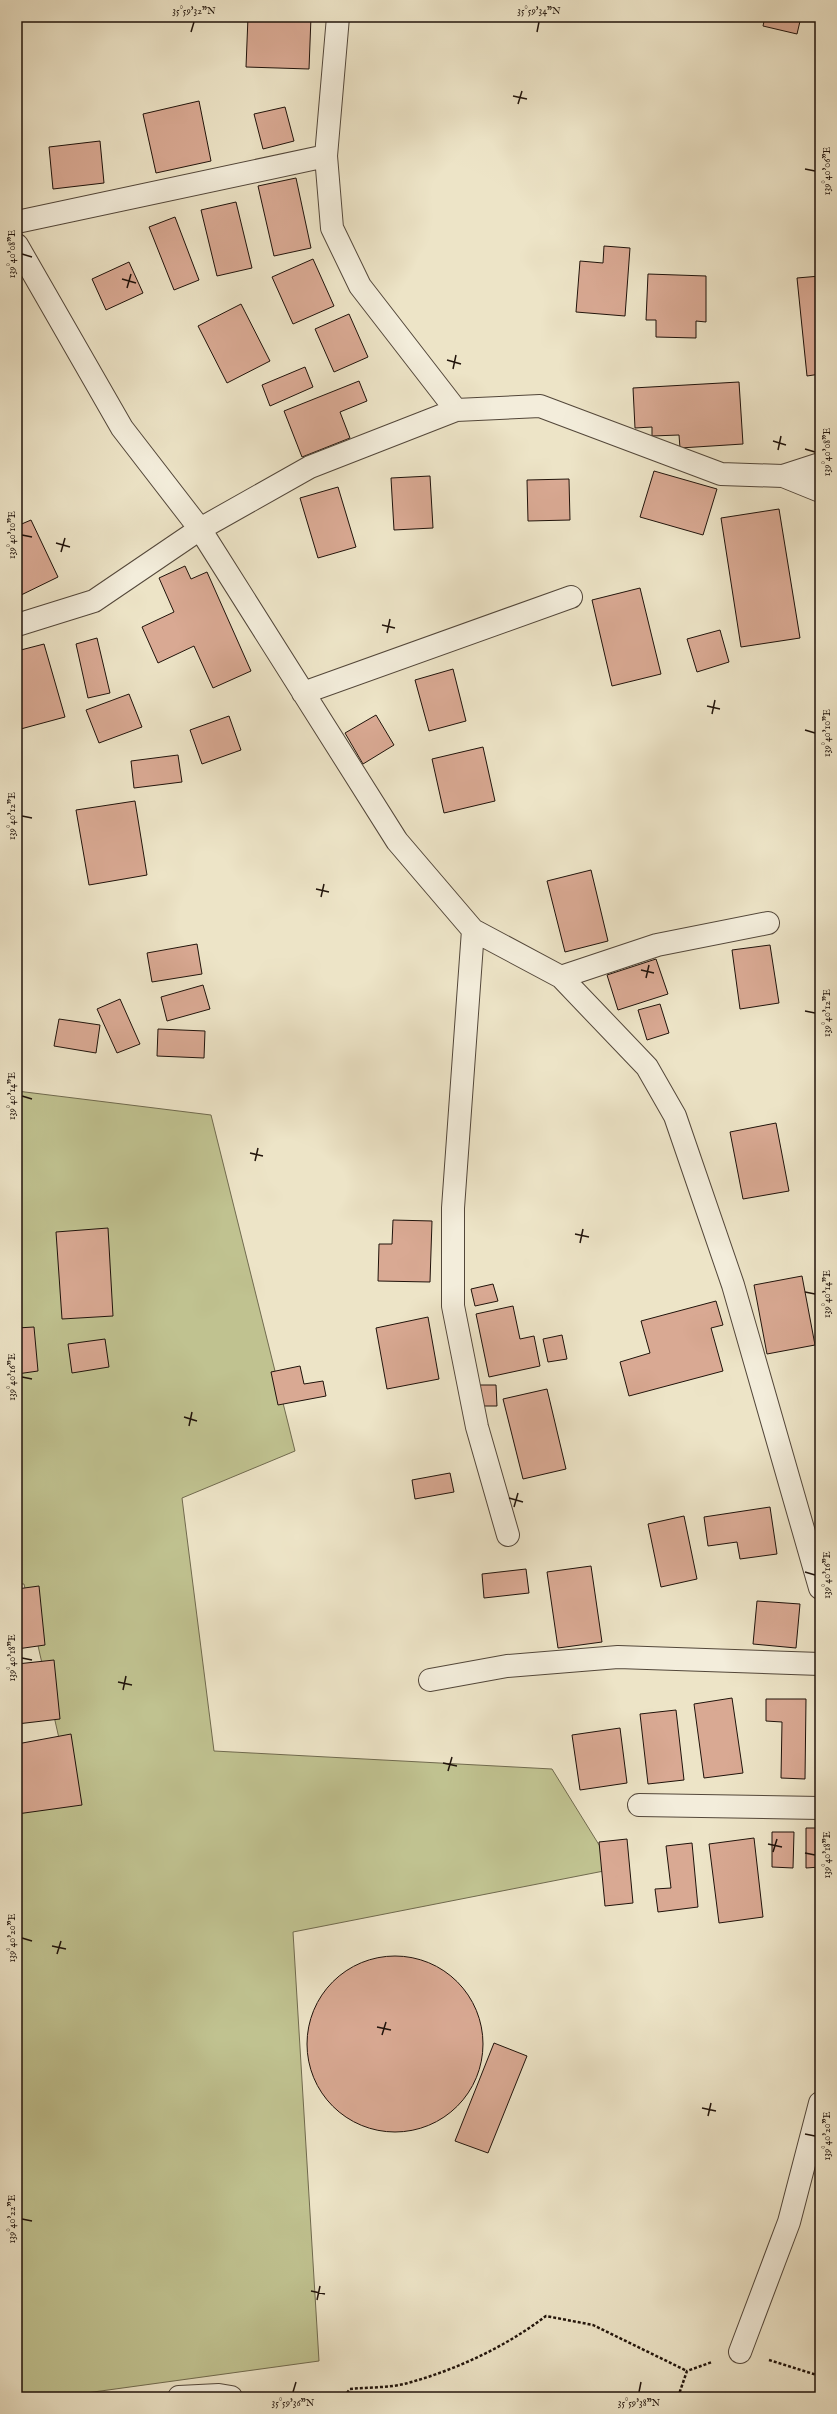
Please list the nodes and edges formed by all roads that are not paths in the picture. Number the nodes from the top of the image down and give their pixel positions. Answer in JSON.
{"nodes":[{"id":1,"x":338,"y":17,"type":"edge"},
{"id":2,"x":326,"y":156,"type":"junction"},
{"id":3,"x":17,"y":222,"type":"edge"},
{"id":4,"x":17,"y":245,"type":"edge"},
{"id":5,"x":456,"y":410,"type":"junction"},
{"id":6,"x":820,"y":464,"type":"edge"},
{"id":7,"x":783,"y":476,"type":"junction"},
{"id":8,"x":820,"y":491,"type":"edge"},
{"id":9,"x":200,"y":530,"type":"junction"},
{"id":10,"x":571,"y":597,"type":"dead end"},
{"id":11,"x":17,"y":625,"type":"edge"},
{"id":12,"x":303,"y":693,"type":"junction"},
{"id":13,"x":768,"y":923,"type":"dead end"},
{"id":14,"x":472,"y":930,"type":"junction"},
{"id":15,"x":561,"y":977,"type":"junction"},
{"id":16,"x":508,"y":1535,"type":"dead end"},
{"id":17,"x":820,"y":1588,"type":"edge"},
{"id":18,"x":820,"y":1664,"type":"edge"},
{"id":19,"x":430,"y":1680,"type":"dead end"},
{"id":20,"x":639,"y":1805,"type":"dead end"},
{"id":21,"x":820,"y":1808,"type":"edge"},
{"id":22,"x":820,"y":2103,"type":"edge"},
{"id":23,"x":740,"y":2352,"type":"road end"},
{"id":24,"x":179,"y":2397,"type":"edge"},
{"id":25,"x":232,"y":2397,"type":"edge"}],
"edges":[{"from":1,"to":2,"type":"street"},
{"from":2,"to":3,"type":"street"},
{"from":2,"to":5,"type":"street"},
{"from":4,"to":9,"type":"street"},
{"from":5,"to":7,"type":"street"},
{"from":5,"to":9,"type":"street"},
{"from":6,"to":7,"type":"street"},
{"from":7,"to":8,"type":"street"},
{"from":9,"to":11,"type":"street"},
{"from":9,"to":12,"type":"street"},
{"from":10,"to":12,"type":"street"},
{"from":12,"to":14,"type":"street"},
{"from":13,"to":15,"type":"street"},
{"from":14,"to":15,"type":"street"},
{"from":14,"to":16,"type":"street"},
{"from":15,"to":17,"type":"street"},
{"from":18,"to":19,"type":"street"},
{"from":20,"to":21,"type":"street"},
{"from":22,"to":23,"type":"street"},
{"from":24,"to":25,"type":"street"}]}
